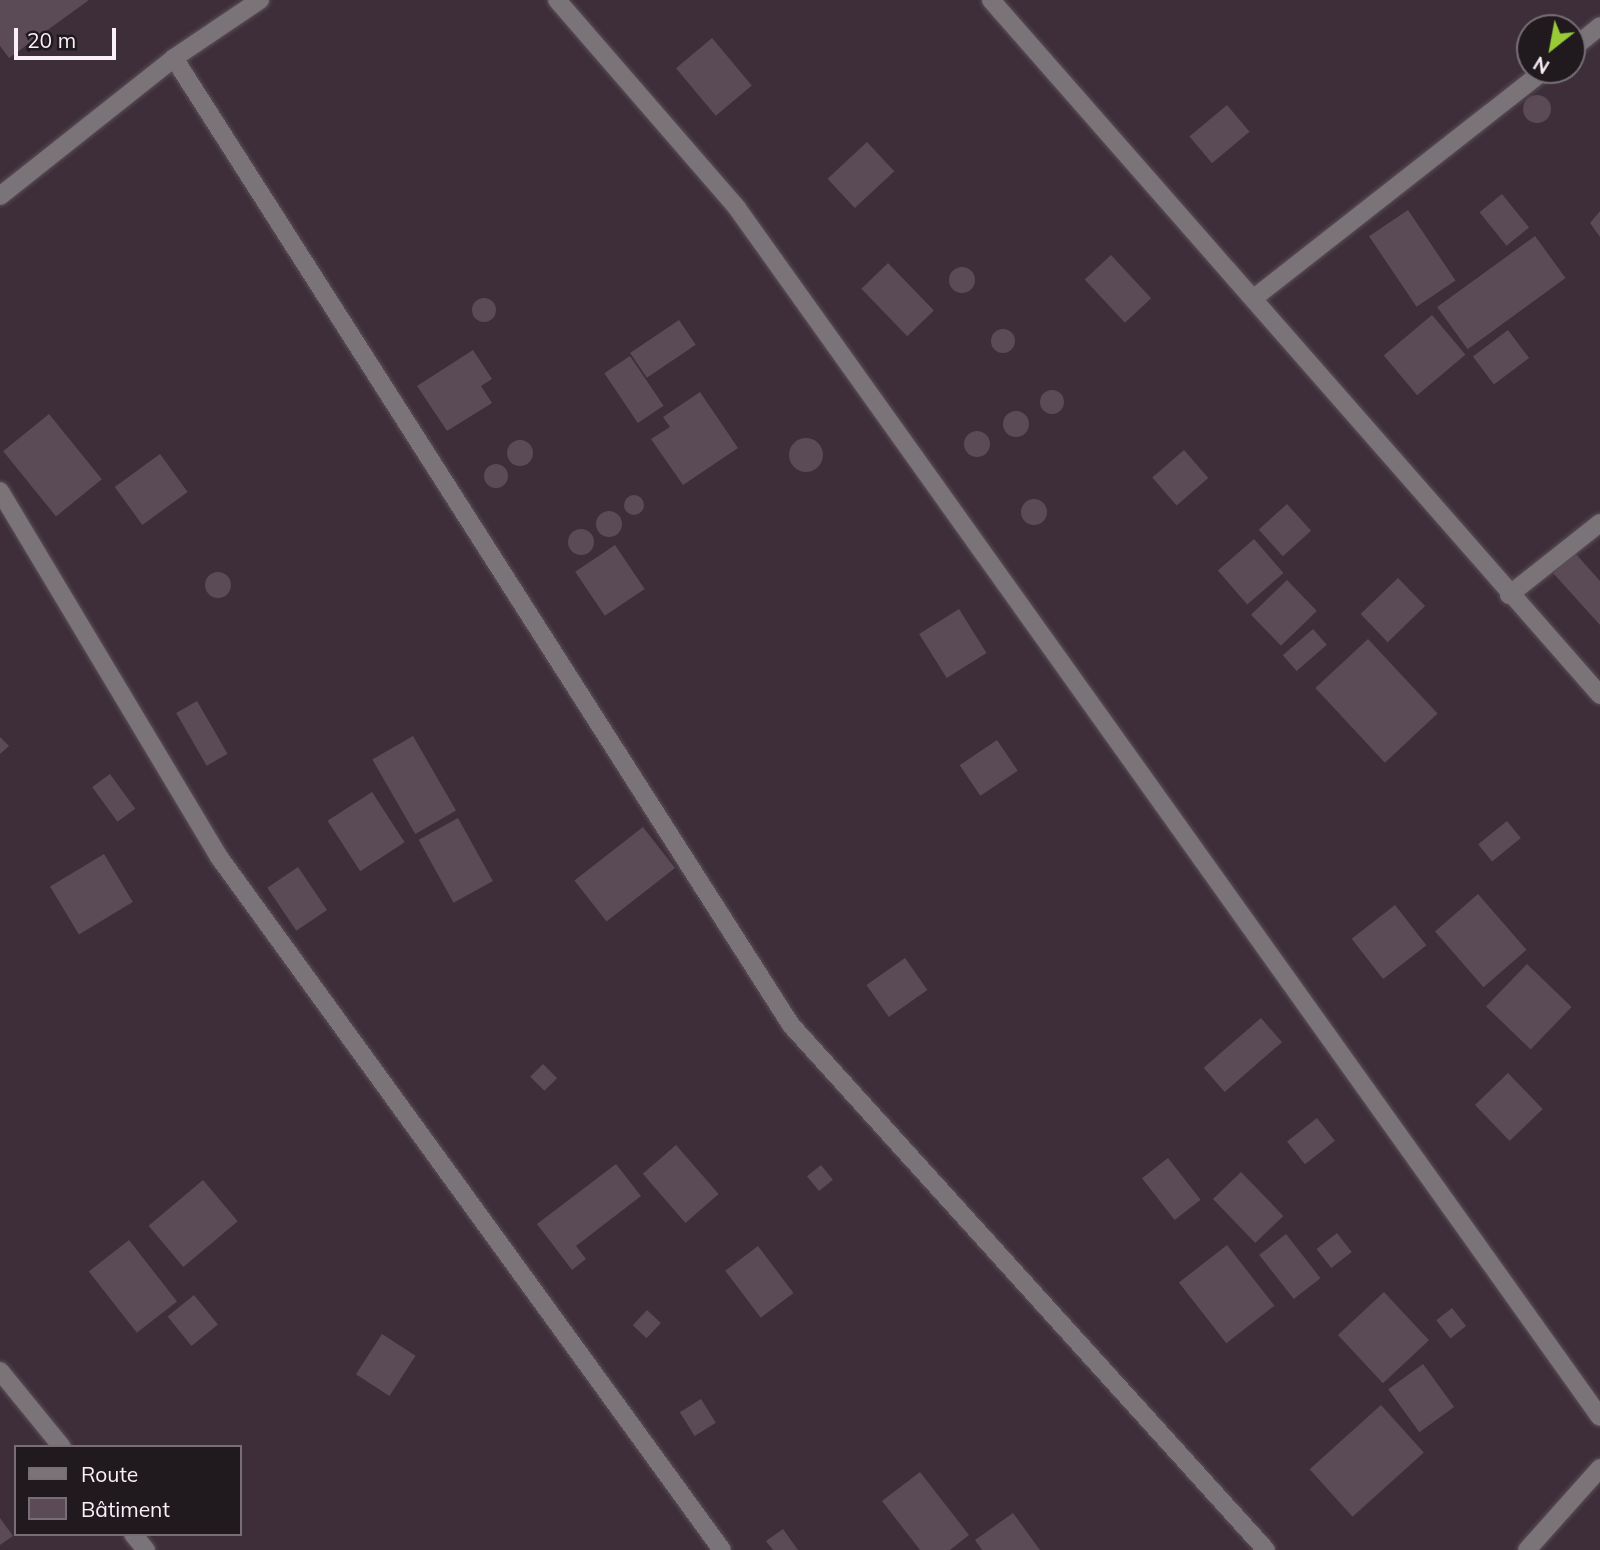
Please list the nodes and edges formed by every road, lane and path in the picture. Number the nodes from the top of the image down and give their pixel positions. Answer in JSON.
{"nodes":[{"id":1,"x":260,"y":0,"type":"edge"},
{"id":2,"x":558,"y":0,"type":"edge"},
{"id":3,"x":991,"y":0,"type":"edge"},
{"id":4,"x":1600,"y":26,"type":"edge"},
{"id":5,"x":1586,"y":37,"type":"edge"},
{"id":6,"x":174,"y":58,"type":"junction"},
{"id":7,"x":1527,"y":84,"type":"edge"},
{"id":8,"x":0,"y":196,"type":"edge"},
{"id":9,"x":1254,"y":298,"type":"junction"},
{"id":10,"x":0,"y":491,"type":"edge"},
{"id":11,"x":1600,"y":523,"type":"edge"},
{"id":12,"x":1509,"y":595,"type":"junction"},
{"id":13,"x":1600,"y":695,"type":"edge"},
{"id":14,"x":0,"y":1371,"type":"edge"},
{"id":15,"x":1600,"y":1417,"type":"edge"},
{"id":16,"x":60,"y":1445,"type":"edge"},
{"id":17,"x":1600,"y":1468,"type":"edge"},
{"id":18,"x":135,"y":1536,"type":"edge"},
{"id":19,"x":146,"y":1550,"type":"edge"},
{"id":20,"x":722,"y":1550,"type":"edge"},
{"id":21,"x":1266,"y":1550,"type":"edge"},
{"id":22,"x":1527,"y":1550,"type":"edge"}],
"edges":[{"from":1,"to":6,"type":"street"},
{"from":2,"to":15,"type":"street"},
{"from":3,"to":9,"type":"street"},
{"from":4,"to":5,"type":"street"},
{"from":6,"to":8,"type":"street"},
{"from":6,"to":21,"type":"street"},
{"from":7,"to":9,"type":"street"},
{"from":9,"to":12,"type":"street"},
{"from":10,"to":20,"type":"street"},
{"from":11,"to":12,"type":"street"},
{"from":12,"to":13,"type":"street"},
{"from":14,"to":16,"type":"street"},
{"from":17,"to":22,"type":"street"},
{"from":18,"to":19,"type":"street"}]}
